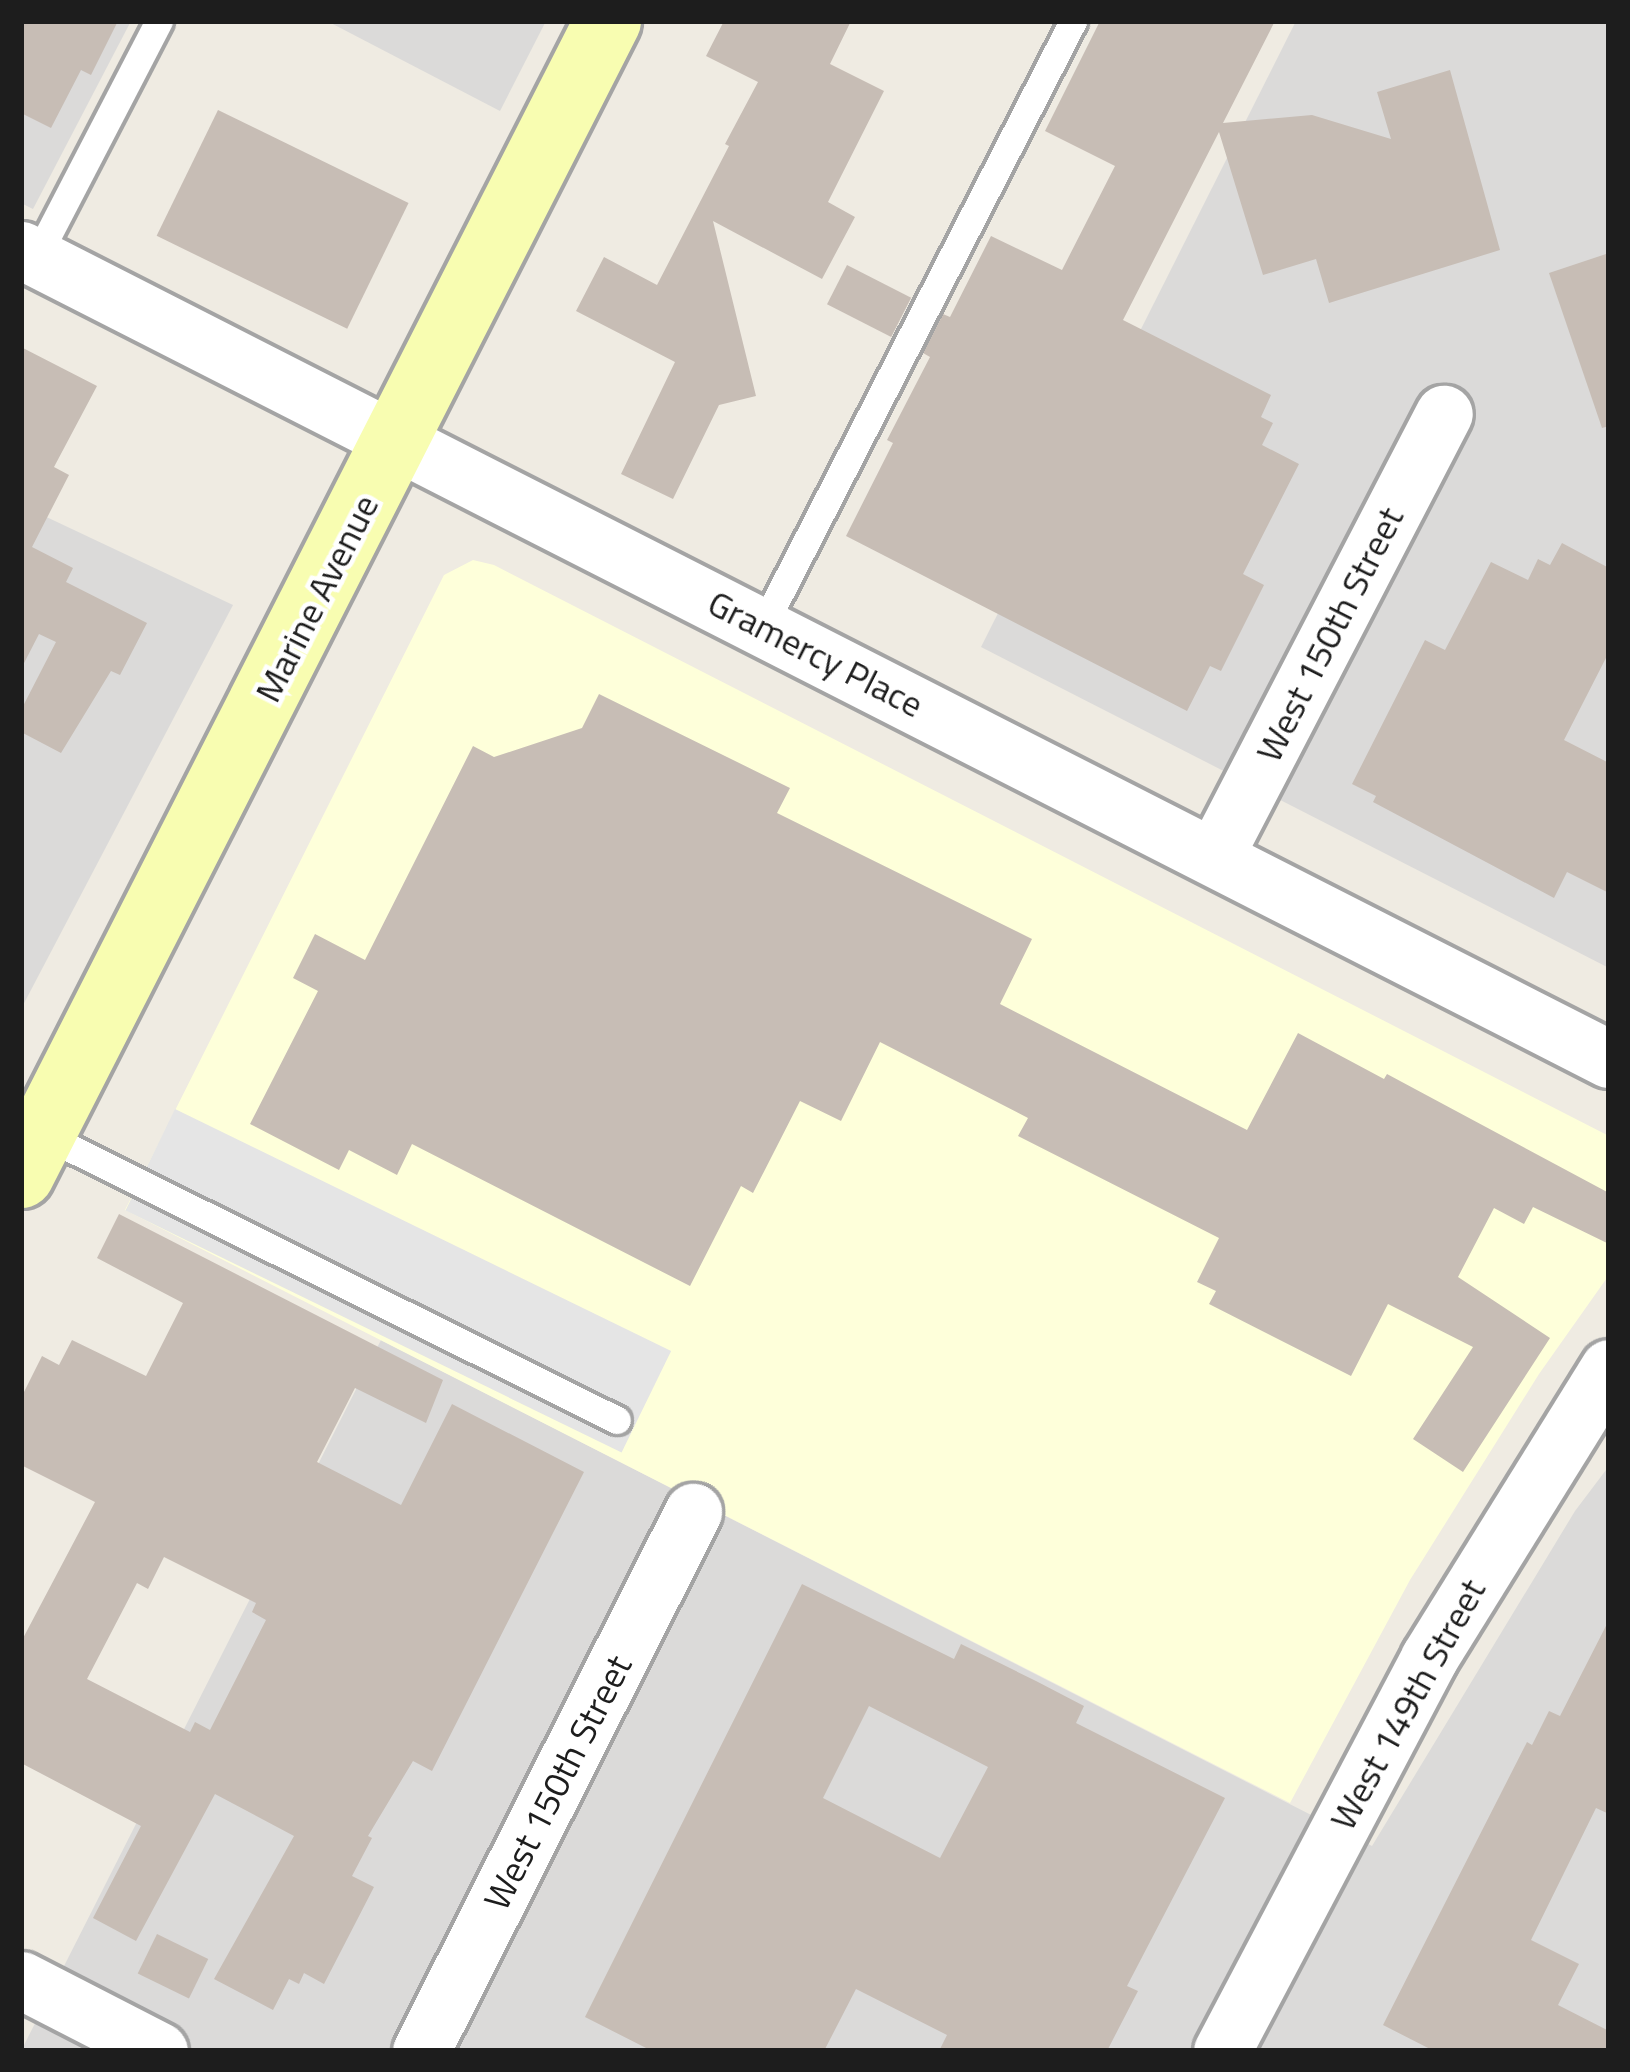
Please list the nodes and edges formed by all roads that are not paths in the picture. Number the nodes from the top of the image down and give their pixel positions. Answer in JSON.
{"nodes":[{"id":1,"x":159,"y":21,"type":"edge"},
{"id":2,"x":608,"y":21,"type":"edge"},
{"id":3,"x":1073,"y":21,"type":"edge"},
{"id":4,"x":28,"y":254,"type":"edge"},
{"id":5,"x":1444,"y":414,"type":"dead end"},
{"id":6,"x":396,"y":441,"type":"junction"},
{"id":7,"x":763,"y":626,"type":"junction"},
{"id":8,"x":1215,"y":855,"type":"junction"},
{"id":9,"x":1609,"y":1059,"type":"edge"},
{"id":10,"x":32,"y":1154,"type":"edge"},
{"id":11,"x":1609,"y":1368,"type":"edge"},
{"id":12,"x":617,"y":1420,"type":"dead end"},
{"id":13,"x":693,"y":1512,"type":"dead end"},
{"id":14,"x":21,"y":1980,"type":"edge"},
{"id":15,"x":159,"y":2051,"type":"edge"},
{"id":16,"x":421,"y":2051,"type":"edge"},
{"id":17,"x":1222,"y":2051,"type":"edge"}],
"edges":[{"from":1,"to":4,"type":"lane"},
{"from":2,"to":6,"type":"main road","name":"Marine Avenue"},
{"from":3,"to":7,"type":"lane"},
{"from":4,"to":6,"type":"street","name":"Gramercy Place"},
{"from":5,"to":8,"type":"street","name":"West 150th Street"},
{"from":6,"to":7,"type":"street","name":"Gramercy Place"},
{"from":6,"to":10,"type":"main road","name":"Marine Avenue"},
{"from":7,"to":8,"type":"street","name":"Gramercy Place"},
{"from":8,"to":9,"type":"street","name":"Gramercy Place"},
{"from":10,"to":12,"type":"lane"},
{"from":11,"to":17,"type":"street","name":"West 149th Street"},
{"from":13,"to":16,"type":"street","name":"West 150th Street"},
{"from":14,"to":15,"type":"street"}]}
